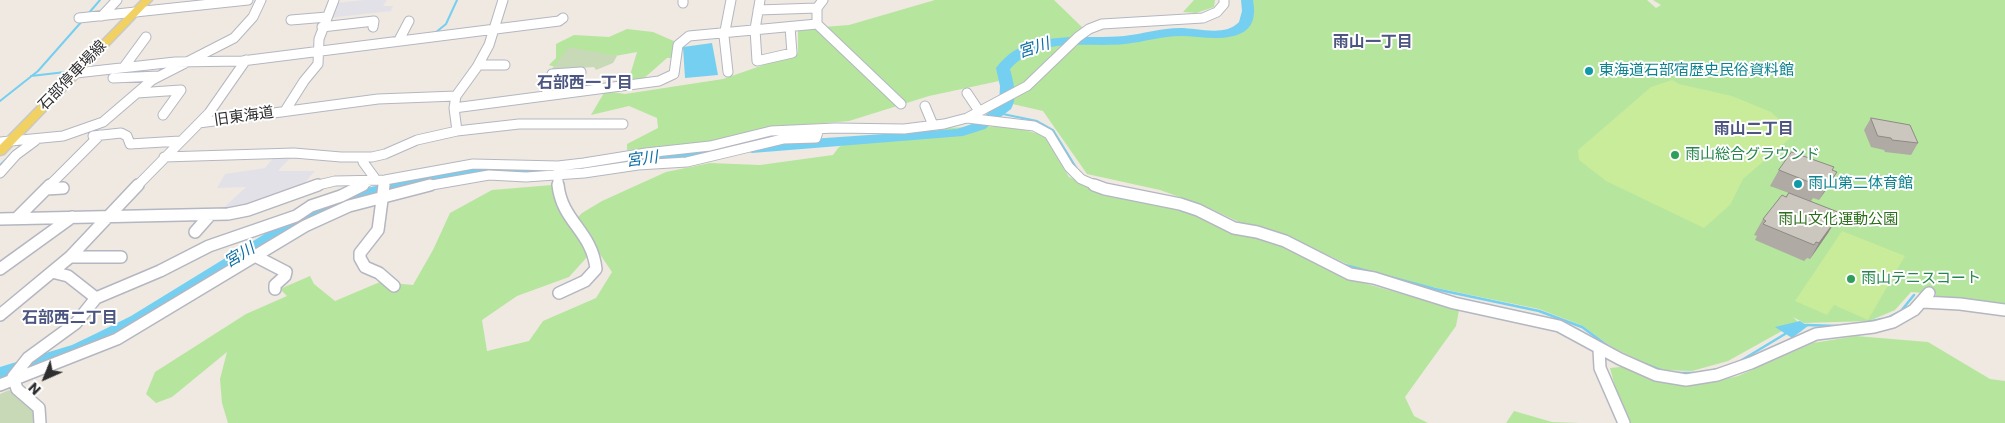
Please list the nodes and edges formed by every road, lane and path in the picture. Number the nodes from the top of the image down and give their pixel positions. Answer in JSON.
{"nodes":[{"id":1,"x":117,"y":0,"type":"edge"},
{"id":2,"x":146,"y":0,"type":"edge"},
{"id":3,"x":248,"y":0,"type":"edge"},
{"id":4,"x":261,"y":0,"type":"edge"},
{"id":5,"x":334,"y":0,"type":"edge"},
{"id":6,"x":503,"y":0,"type":"edge"},
{"id":7,"x":731,"y":0,"type":"edge"},
{"id":8,"x":760,"y":0,"type":"edge"},
{"id":9,"x":823,"y":0,"type":"edge"},
{"id":10,"x":1224,"y":0,"type":"edge"},
{"id":11,"x":203,"y":2,"type":"edge"},
{"id":12,"x":817,"y":8,"type":"junction"},
{"id":13,"x":758,"y":10,"type":"junction"},
{"id":14,"x":135,"y":12,"type":"junction"},
{"id":15,"x":102,"y":16,"type":"junction"},
{"id":16,"x":326,"y":17,"type":"junction"},
{"id":17,"x":79,"y":18,"type":"dead end"},
{"id":18,"x":563,"y":18,"type":"dead end"},
{"id":19,"x":291,"y":20,"type":"dead end"},
{"id":20,"x":408,"y":21,"type":"dead end"},
{"id":21,"x":817,"y":24,"type":"junction"},
{"id":22,"x":322,"y":27,"type":"junction"},
{"id":23,"x":373,"y":27,"type":"dead end"},
{"id":24,"x":790,"y":27,"type":"junction"},
{"id":25,"x":495,"y":29,"type":"junction"},
{"id":26,"x":755,"y":30,"type":"junction"},
{"id":27,"x":723,"y":33,"type":"junction"},
{"id":28,"x":146,"y":37,"type":"dead end"},
{"id":29,"x":399,"y":40,"type":"junction"},
{"id":30,"x":316,"y":50,"type":"junction"},
{"id":31,"x":246,"y":60,"type":"junction"},
{"id":32,"x":184,"y":63,"type":"junction"},
{"id":33,"x":479,"y":64,"type":"junction"},
{"id":34,"x":505,"y":65,"type":"dead end"},
{"id":35,"x":124,"y":67,"type":"junction"},
{"id":36,"x":728,"y":72,"type":"dead end"},
{"id":37,"x":76,"y":73,"type":"junction"},
{"id":38,"x":159,"y":76,"type":"junction"},
{"id":39,"x":113,"y":78,"type":"dead end"},
{"id":40,"x":578,"y":89,"type":"junction"},
{"id":41,"x":137,"y":93,"type":"junction"},
{"id":42,"x":968,"y":93,"type":"dead end"},
{"id":43,"x":546,"y":95,"type":"junction"},
{"id":44,"x":456,"y":96,"type":"junction"},
{"id":45,"x":902,"y":104,"type":"dead end"},
{"id":46,"x":925,"y":106,"type":"dead end"},
{"id":47,"x":454,"y":108,"type":"junction"},
{"id":48,"x":285,"y":111,"type":"junction"},
{"id":49,"x":979,"y":111,"type":"junction"},
{"id":50,"x":163,"y":115,"type":"dead end"},
{"id":51,"x":967,"y":118,"type":"junction"},
{"id":52,"x":199,"y":123,"type":"junction"},
{"id":53,"x":623,"y":124,"type":"dead end"},
{"id":54,"x":934,"y":125,"type":"junction"},
{"id":55,"x":457,"y":131,"type":"junction"},
{"id":56,"x":76,"y":133,"type":"junction"},
{"id":57,"x":100,"y":135,"type":"junction"},
{"id":58,"x":36,"y":140,"type":"junction"},
{"id":59,"x":180,"y":141,"type":"junction"},
{"id":60,"x":5,"y":142,"type":"edge"},
{"id":61,"x":0,"y":152,"type":"edge"},
{"id":62,"x":164,"y":157,"type":"junction"},
{"id":63,"x":364,"y":157,"type":"junction"},
{"id":64,"x":558,"y":170,"type":"junction"},
{"id":65,"x":0,"y":173,"type":"edge"},
{"id":66,"x":372,"y":180,"type":"junction"},
{"id":67,"x":63,"y":188,"type":"dead end"},
{"id":68,"x":46,"y":189,"type":"junction"},
{"id":69,"x":383,"y":189,"type":"junction"},
{"id":70,"x":210,"y":215,"type":"junction"},
{"id":71,"x":72,"y":217,"type":"junction"},
{"id":72,"x":17,"y":218,"type":"junction"},
{"id":73,"x":106,"y":218,"type":"junction"},
{"id":74,"x":0,"y":219,"type":"edge"},
{"id":75,"x":195,"y":232,"type":"dead end"},
{"id":76,"x":189,"y":256,"type":"junction"},
{"id":77,"x":257,"y":256,"type":"junction"},
{"id":78,"x":121,"y":257,"type":"dead end"},
{"id":79,"x":70,"y":258,"type":"junction"},
{"id":80,"x":198,"y":263,"type":"dead end"},
{"id":81,"x":0,"y":269,"type":"edge"},
{"id":82,"x":52,"y":272,"type":"junction"},
{"id":83,"x":394,"y":286,"type":"dead end"},
{"id":84,"x":275,"y":289,"type":"dead end"},
{"id":85,"x":559,"y":293,"type":"dead end"},
{"id":86,"x":96,"y":298,"type":"junction"},
{"id":87,"x":2005,"y":310,"type":"edge"},
{"id":88,"x":0,"y":315,"type":"edge"},
{"id":89,"x":1599,"y":349,"type":"junction"},
{"id":90,"x":14,"y":380,"type":"junction"},
{"id":91,"x":0,"y":385,"type":"edge"},
{"id":92,"x":40,"y":423,"type":"edge"},
{"id":93,"x":1624,"y":423,"type":"edge"}],
"edges":[{"from":1,"to":15,"type":"street"},
{"from":2,"to":14,"type":"main road","name":"石部停車場線"},
{"from":3,"to":11,"type":"street"},
{"from":4,"to":32,"type":"street"},
{"from":5,"to":16,"type":"street"},
{"from":6,"to":25,"type":"street"},
{"from":7,"to":27,"type":"street"},
{"from":8,"to":13,"type":"street"},
{"from":9,"to":12,"type":"street"},
{"from":10,"to":49,"type":"street"},
{"from":11,"to":14,"type":"street"},
{"from":12,"to":13,"type":"street"},
{"from":12,"to":21,"type":"street"},
{"from":13,"to":26,"type":"street"},
{"from":14,"to":15,"type":"street"},
{"from":14,"to":37,"type":"main road","name":"石部停車場線"},
{"from":15,"to":17,"type":"street"},
{"from":16,"to":19,"type":"street"},
{"from":16,"to":22,"type":"street"},
{"from":18,"to":25,"type":"street"},
{"from":20,"to":29,"type":"street"},
{"from":21,"to":24,"type":"street"},
{"from":21,"to":45,"type":"street"},
{"from":22,"to":23,"type":"street"},
{"from":22,"to":30,"type":"street"},
{"from":24,"to":26,"type":"street"},
{"from":24,"to":26,"type":"street"},
{"from":25,"to":29,"type":"street"},
{"from":25,"to":33,"type":"street"},
{"from":26,"to":27,"type":"street"},
{"from":27,"to":36,"type":"street"},
{"from":27,"to":40,"type":"street"},
{"from":28,"to":35,"type":"street"},
{"from":29,"to":30,"type":"street"},
{"from":30,"to":31,"type":"street"},
{"from":30,"to":48,"type":"street"},
{"from":31,"to":32,"type":"street"},
{"from":31,"to":52,"type":"street"},
{"from":32,"to":35,"type":"street"},
{"from":32,"to":38,"type":"street"},
{"from":33,"to":34,"type":"street"},
{"from":33,"to":44,"type":"street"},
{"from":35,"to":37,"type":"street"},
{"from":37,"to":60,"type":"main road","name":"石部停車場線"},
{"from":38,"to":39,"type":"street"},
{"from":38,"to":41,"type":"street"},
{"from":40,"to":43,"type":"street"},
{"from":40,"to":43,"type":"street"},
{"from":41,"to":50,"type":"street"},
{"from":41,"to":56,"type":"street"},
{"from":42,"to":49,"type":"street"},
{"from":43,"to":47,"type":"street"},
{"from":44,"to":47,"type":"street"},
{"from":44,"to":48,"type":"street","name":"旧東海道"},
{"from":46,"to":54,"type":"street"},
{"from":47,"to":55,"type":"street"},
{"from":48,"to":52,"type":"street","name":"旧東海道"},
{"from":49,"to":51,"type":"street"},
{"from":51,"to":54,"type":"street"},
{"from":51,"to":89,"type":"street"},
{"from":52,"to":59,"type":"street","name":"旧東海道"},
{"from":53,"to":55,"type":"street"},
{"from":54,"to":64,"type":"street"},
{"from":55,"to":63,"type":"street"},
{"from":56,"to":57,"type":"street"},
{"from":56,"to":58,"type":"street"},
{"from":57,"to":59,"type":"street"},
{"from":57,"to":68,"type":"street"},
{"from":58,"to":60,"type":"street"},
{"from":58,"to":65,"type":"street"},
{"from":59,"to":62,"type":"street","name":"旧東海道"},
{"from":60,"to":61,"type":"main road","name":"石部停車場線"},
{"from":62,"to":63,"type":"street"},
{"from":62,"to":73,"type":"street","name":"旧東海道"},
{"from":63,"to":66,"type":"street"},
{"from":64,"to":69,"type":"street"},
{"from":64,"to":69,"type":"street"},
{"from":64,"to":85,"type":"street"},
{"from":66,"to":69,"type":"street"},
{"from":66,"to":70,"type":"street"},
{"from":66,"to":76,"type":"street"},
{"from":67,"to":68,"type":"street"},
{"from":68,"to":72,"type":"street"},
{"from":69,"to":77,"type":"street"},
{"from":69,"to":83,"type":"street"},
{"from":70,"to":73,"type":"street"},
{"from":70,"to":75,"type":"street"},
{"from":71,"to":72,"type":"street"},
{"from":71,"to":73,"type":"street"},
{"from":71,"to":81,"type":"street"},
{"from":72,"to":74,"type":"street"},
{"from":73,"to":79,"type":"street","name":"旧東海道"},
{"from":76,"to":80,"type":"street"},
{"from":76,"to":86,"type":"street"},
{"from":77,"to":84,"type":"street"},
{"from":77,"to":90,"type":"street"},
{"from":78,"to":79,"type":"street"},
{"from":79,"to":82,"type":"street","name":"旧東海道"},
{"from":82,"to":86,"type":"street"},
{"from":82,"to":88,"type":"street","name":"旧東海道"},
{"from":86,"to":90,"type":"street"},
{"from":87,"to":89,"type":"street"},
{"from":89,"to":93,"type":"street"},
{"from":90,"to":91,"type":"street"},
{"from":90,"to":92,"type":"street"}]}
